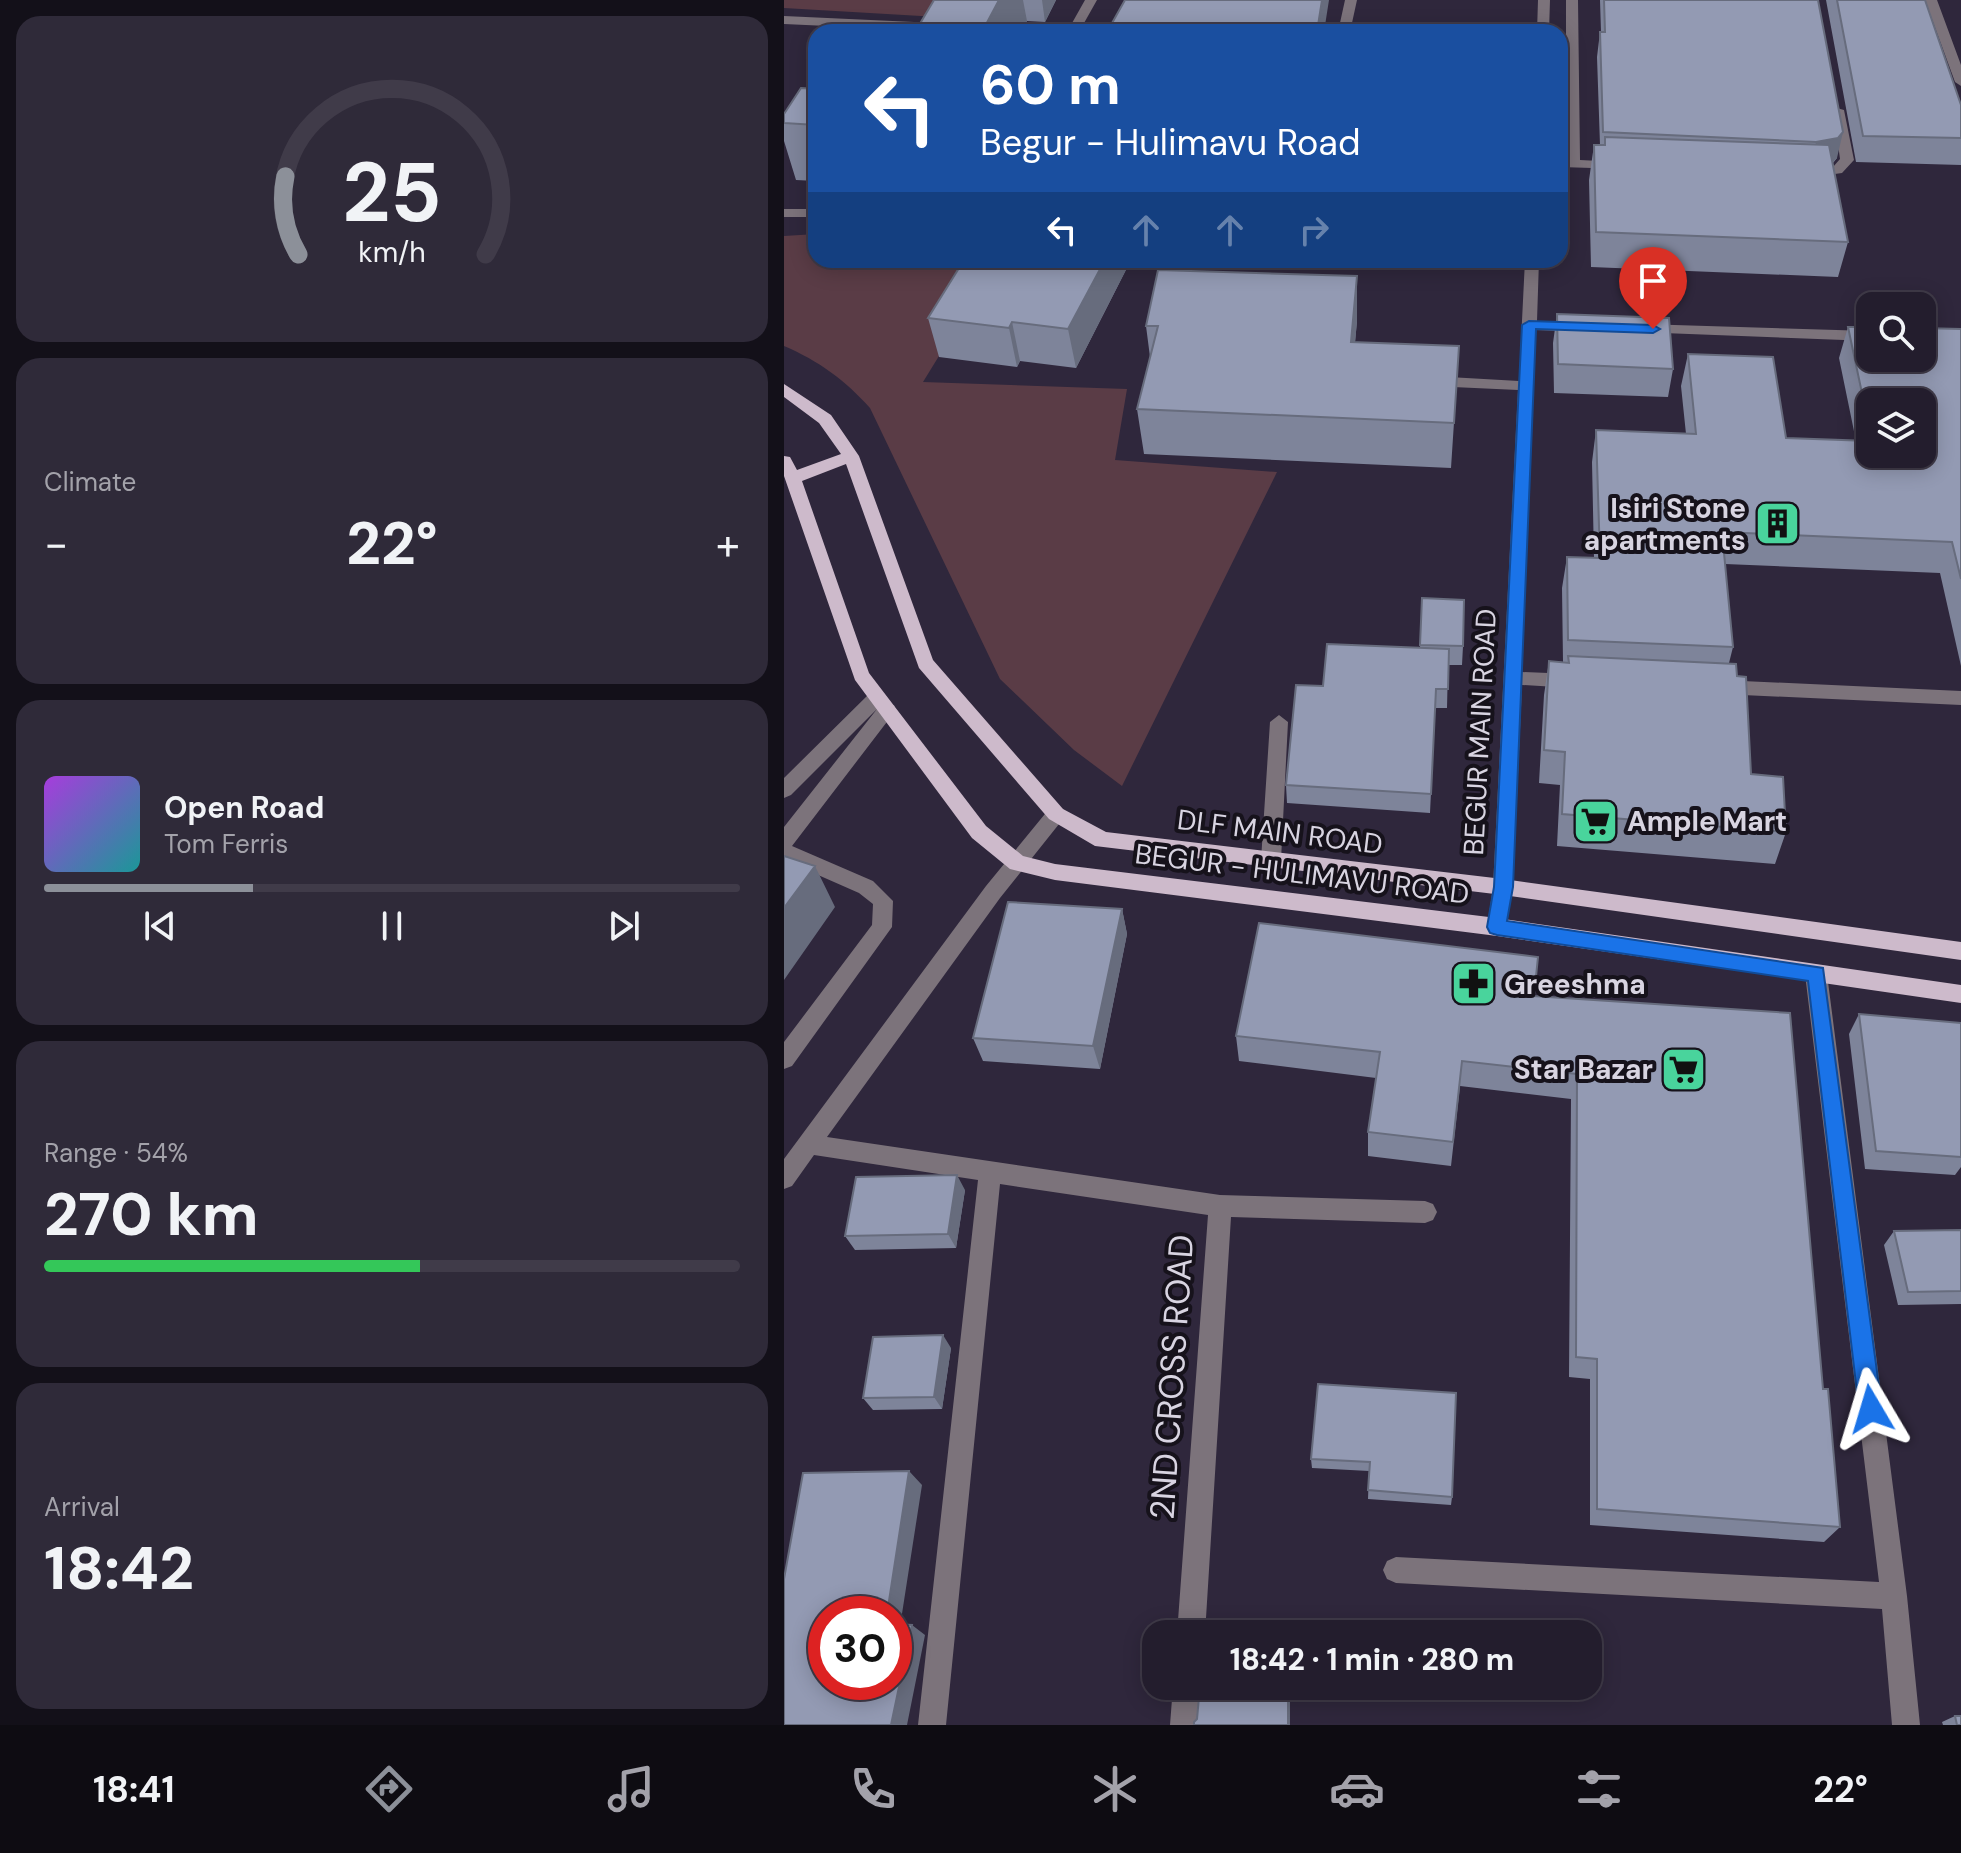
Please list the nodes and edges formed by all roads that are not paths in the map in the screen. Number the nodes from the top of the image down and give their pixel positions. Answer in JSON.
{"nodes":[{"id":1,"x":1091,"y":0,"type":"edge"},
{"id":2,"x":1351,"y":0,"type":"edge"},
{"id":3,"x":1544,"y":0,"type":"edge"},
{"id":4,"x":1572,"y":0,"type":"edge"},
{"id":5,"x":1931,"y":0,"type":"edge"},
{"id":6,"x":784,"y":20,"type":"edge"},
{"id":7,"x":887,"y":24,"type":"edge"},
{"id":8,"x":1078,"y":24,"type":"edge"},
{"id":9,"x":1346,"y":24,"type":"edge"},
{"id":10,"x":1543,"y":24,"type":"edge"},
{"id":11,"x":1961,"y":82,"type":"edge"},
{"id":12,"x":1834,"y":89,"type":"edge"},
{"id":13,"x":1568,"y":131,"type":"edge"},
{"id":14,"x":1568,"y":164,"type":"edge"},
{"id":15,"x":1633,"y":167,"type":"edge"},
{"id":16,"x":1796,"y":175,"type":"edge"},
{"id":17,"x":784,"y":213,"type":"edge"},
{"id":18,"x":808,"y":213,"type":"edge"},
{"id":19,"x":1532,"y":268,"type":"edge"},
{"id":20,"x":1529,"y":325,"type":"junction"},
{"id":21,"x":1591,"y":327,"type":"edge"},
{"id":22,"x":1622,"y":328,"type":"edge"},
{"id":23,"x":1856,"y":336,"type":"edge"},
{"id":24,"x":1408,"y":380,"type":"edge"},
{"id":25,"x":1526,"y":386,"type":"junction"},
{"id":26,"x":784,"y":389,"type":"edge"},
{"id":27,"x":851,"y":456,"type":"junction"},
{"id":28,"x":789,"y":470,"type":"edge"},
{"id":29,"x":1513,"y":678,"type":"junction"},
{"id":30,"x":1590,"y":682,"type":"edge"},
{"id":31,"x":1698,"y":686,"type":"edge"},
{"id":32,"x":1961,"y":698,"type":"edge"},
{"id":33,"x":883,"y":704,"type":"junction"},
{"id":34,"x":1279,"y":722,"type":"dead end"},
{"id":35,"x":784,"y":790,"type":"edge"},
{"id":36,"x":1056,"y":814,"type":"junction"},
{"id":37,"x":784,"y":842,"type":"edge"},
{"id":38,"x":784,"y":851,"type":"edge"},
{"id":39,"x":1271,"y":860,"type":"junction"},
{"id":40,"x":1017,"y":863,"type":"junction"},
{"id":41,"x":1503,"y":887,"type":"junction"},
{"id":42,"x":1497,"y":927,"type":"junction"},
{"id":43,"x":1961,"y":951,"type":"edge"},
{"id":44,"x":1816,"y":974,"type":"junction"},
{"id":45,"x":1961,"y":994,"type":"edge"},
{"id":46,"x":784,"y":1059,"type":"edge"},
{"id":47,"x":807,"y":1144,"type":"junction"},
{"id":48,"x":990,"y":1172,"type":"junction"},
{"id":49,"x":784,"y":1178,"type":"edge"},
{"id":50,"x":1220,"y":1206,"type":"junction"},
{"id":51,"x":1425,"y":1212,"type":"dead end"},
{"id":52,"x":1396,"y":1570,"type":"dead end"},
{"id":53,"x":1894,"y":1596,"type":"junction"},
{"id":54,"x":1192,"y":1620,"type":"edge"},
{"id":55,"x":1186,"y":1700,"type":"edge"},
{"id":56,"x":932,"y":1725,"type":"edge"},
{"id":57,"x":1184,"y":1725,"type":"edge"},
{"id":58,"x":1906,"y":1725,"type":"edge"}],
"edges":[{"from":1,"to":8,"type":"street"},
{"from":2,"to":9,"type":"street"},
{"from":3,"to":10,"type":"street"},
{"from":4,"to":13,"type":"street"},
{"from":5,"to":11,"type":"street"},
{"from":6,"to":7,"type":"street"},
{"from":12,"to":16,"type":"street"},
{"from":14,"to":15,"type":"street"},
{"from":17,"to":18,"type":"street"},
{"from":19,"to":20,"type":"street","name":"BEGUR MAIN ROAD"},
{"from":20,"to":21,"type":"street"},
{"from":20,"to":25,"type":"street","name":"BEGUR MAIN ROAD"},
{"from":22,"to":23,"type":"street"},
{"from":24,"to":25,"type":"street"},
{"from":25,"to":29,"type":"street","name":"BEGUR MAIN ROAD"},
{"from":26,"to":27,"type":"main road","name":"DLF MAIN ROAD"},
{"from":27,"to":28,"type":"main road"},
{"from":27,"to":36,"type":"main road","name":"DLF MAIN ROAD"},
{"from":28,"to":33,"type":"main road"},
{"from":29,"to":30,"type":"street"},
{"from":29,"to":41,"type":"street","name":"BEGUR MAIN ROAD"},
{"from":31,"to":32,"type":"street"},
{"from":33,"to":35,"type":"street"},
{"from":33,"to":37,"type":"street"},
{"from":33,"to":40,"type":"main road"},
{"from":34,"to":39,"type":"street"},
{"from":36,"to":39,"type":"main road","name":"DLF MAIN ROAD"},
{"from":36,"to":40,"type":"street"},
{"from":38,"to":46,"type":"street"},
{"from":39,"to":41,"type":"main road","name":"DLF MAIN ROAD"},
{"from":40,"to":42,"type":"main road","name":"BEGUR - HULIMAVU ROAD"},
{"from":40,"to":47,"type":"street"},
{"from":41,"to":42,"type":"street"},
{"from":41,"to":43,"type":"main road","name":"BEGUR MAIN ROAD"},
{"from":42,"to":44,"type":"main road","name":"BEGUR - HULIMAVU ROAD"},
{"from":44,"to":45,"type":"main road","name":"BEGUR - HULIMAVU ROAD"},
{"from":44,"to":53,"type":"street"},
{"from":47,"to":48,"type":"street","name":"2ND CROSS ROAD"},
{"from":47,"to":49,"type":"street"},
{"from":48,"to":50,"type":"street","name":"2ND CROSS ROAD"},
{"from":48,"to":56,"type":"street"},
{"from":50,"to":51,"type":"street"},
{"from":50,"to":54,"type":"street","name":"2ND CROSS ROAD"},
{"from":52,"to":53,"type":"street"},
{"from":53,"to":58,"type":"street"},
{"from":55,"to":57,"type":"street"}]}
